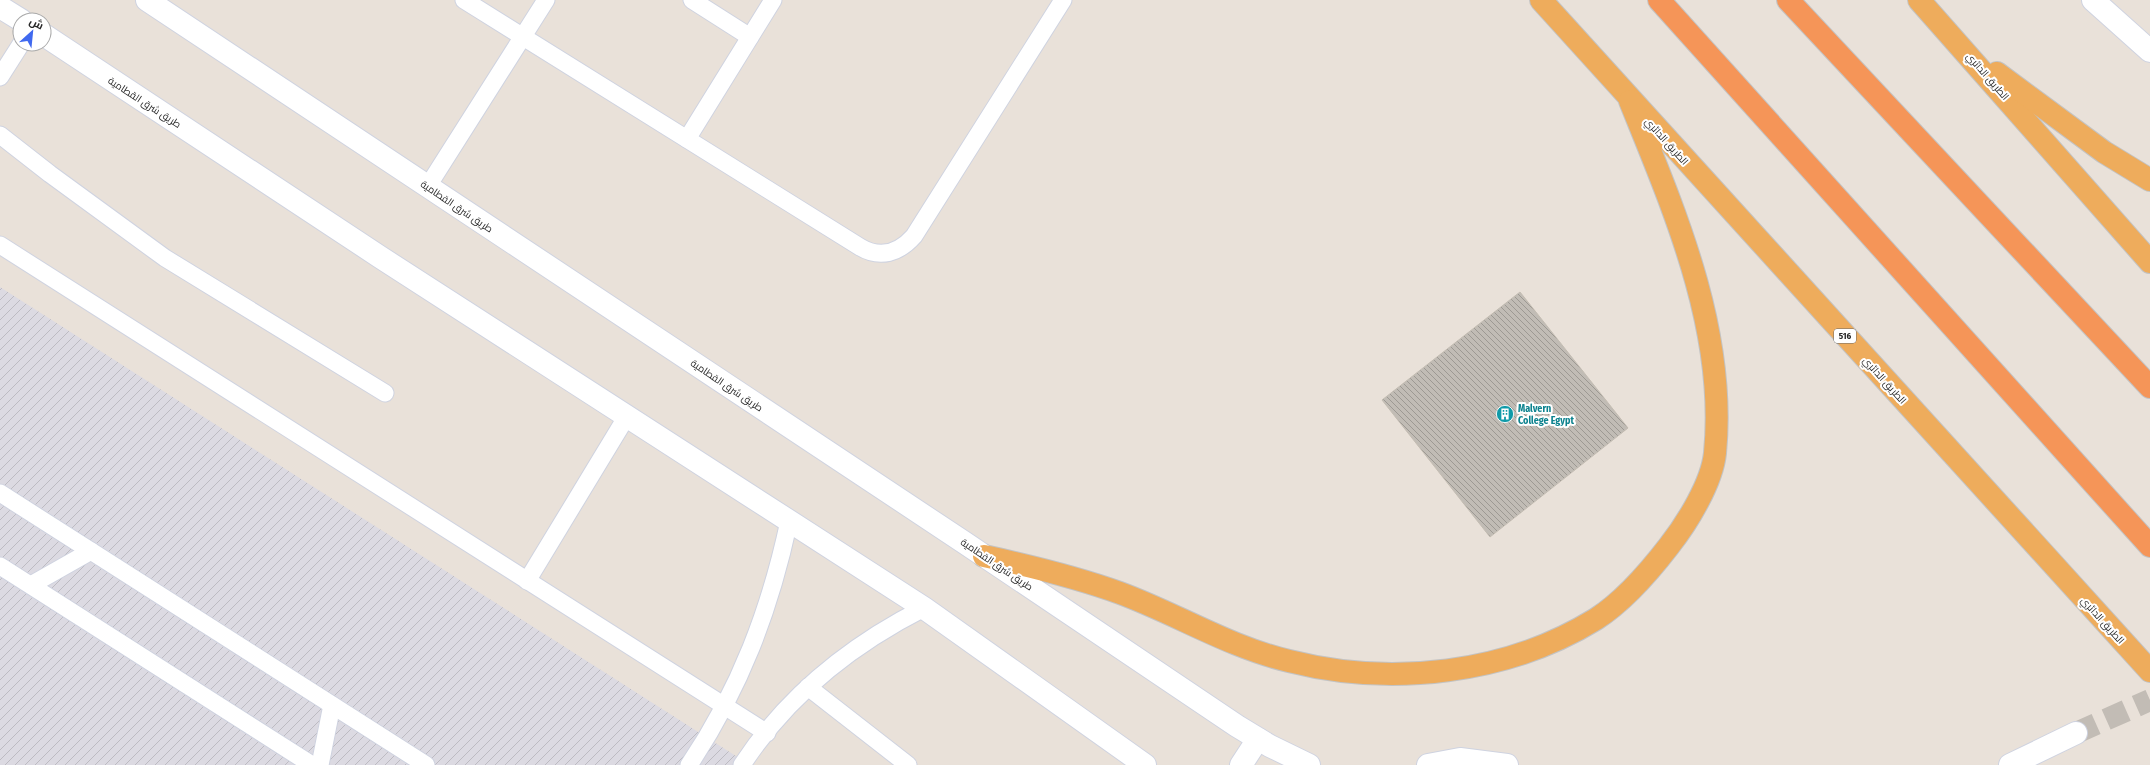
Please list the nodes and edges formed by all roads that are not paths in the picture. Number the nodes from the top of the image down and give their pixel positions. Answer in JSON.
{"nodes":[{"id":1,"x":148,"y":0,"type":"edge"},
{"id":2,"x":464,"y":0,"type":"edge"},
{"id":3,"x":546,"y":0,"type":"edge"},
{"id":4,"x":692,"y":0,"type":"edge"},
{"id":5,"x":773,"y":0,"type":"edge"},
{"id":6,"x":1063,"y":0,"type":"edge"},
{"id":7,"x":1541,"y":0,"type":"edge"},
{"id":8,"x":1659,"y":0,"type":"edge"},
{"id":9,"x":1788,"y":0,"type":"edge"},
{"id":10,"x":1919,"y":0,"type":"edge"},
{"id":11,"x":2093,"y":0,"type":"edge"},
{"id":12,"x":0,"y":8,"type":"edge"},
{"id":13,"x":12,"y":15,"type":"edge"},
{"id":14,"x":523,"y":36,"type":"junction"},
{"id":15,"x":750,"y":37,"type":"junction"},
{"id":16,"x":52,"y":40,"type":"edge"},
{"id":17,"x":1964,"y":49,"type":"junction"},
{"id":18,"x":2150,"y":51,"type":"edge"},
{"id":19,"x":16,"y":52,"type":"edge"},
{"id":20,"x":0,"y":77,"type":"edge"},
{"id":21,"x":1630,"y":101,"type":"junction"},
{"id":22,"x":0,"y":135,"type":"edge"},
{"id":23,"x":687,"y":139,"type":"junction"},
{"id":24,"x":2150,"y":180,"type":"edge"},
{"id":25,"x":428,"y":186,"type":"junction"},
{"id":26,"x":0,"y":245,"type":"edge"},
{"id":27,"x":2150,"y":262,"type":"edge"},
{"id":28,"x":2150,"y":386,"type":"edge"},
{"id":29,"x":385,"y":393,"type":"dead end"},
{"id":30,"x":627,"y":416,"type":"junction"},
{"id":31,"x":0,"y":493,"type":"edge"},
{"id":32,"x":790,"y":521,"type":"junction"},
{"id":33,"x":2150,"y":546,"type":"edge"},
{"id":34,"x":91,"y":551,"type":"junction"},
{"id":35,"x":984,"y":556,"type":"junction"},
{"id":36,"x":0,"y":566,"type":"edge"},
{"id":37,"x":527,"y":581,"type":"junction"},
{"id":38,"x":31,"y":585,"type":"junction"},
{"id":39,"x":924,"y":608,"type":"junction"},
{"id":40,"x":2150,"y":671,"type":"edge"},
{"id":41,"x":808,"y":687,"type":"junction"},
{"id":42,"x":332,"y":706,"type":"junction"},
{"id":43,"x":724,"y":707,"type":"junction"},
{"id":44,"x":767,"y":733,"type":"junction"},
{"id":45,"x":2076,"y":733,"type":"tunnel mouth"},
{"id":46,"x":1258,"y":739,"type":"junction"},
{"id":47,"x":2009,"y":764,"type":"edge"},
{"id":48,"x":312,"y":765,"type":"edge"},
{"id":49,"x":320,"y":765,"type":"edge"},
{"id":50,"x":426,"y":765,"type":"edge"},
{"id":51,"x":689,"y":765,"type":"edge"},
{"id":52,"x":742,"y":765,"type":"edge"},
{"id":53,"x":908,"y":765,"type":"edge"},
{"id":54,"x":1145,"y":765,"type":"edge"},
{"id":55,"x":1241,"y":765,"type":"edge"},
{"id":56,"x":1309,"y":765,"type":"edge"},
{"id":57,"x":1428,"y":765,"type":"edge"},
{"id":58,"x":1507,"y":765,"type":"edge"}],
"edges":[{"from":1,"to":25,"type":"street","name":"طريق شرق القطامية"},
{"from":2,"to":14,"type":"lane"},
{"from":3,"to":14,"type":"lane"},
{"from":4,"to":15,"type":"lane"},
{"from":5,"to":15,"type":"lane"},
{"from":6,"to":23,"type":"lane"},
{"from":7,"to":21,"type":"highway","name":"الطريق الدائري","number":"516"},
{"from":8,"to":33,"type":"highway"},
{"from":9,"to":28,"type":"highway"},
{"from":10,"to":17,"type":"highway","name":"الطريق الدائري"},
{"from":11,"to":18,"type":"street"},
{"from":12,"to":13,"type":"street"},
{"from":14,"to":23,"type":"lane"},
{"from":14,"to":25,"type":"lane"},
{"from":15,"to":23,"type":"lane"},
{"from":16,"to":30,"type":"street","name":"طريق شرق القطامية"},
{"from":17,"to":24,"type":"highway"},
{"from":17,"to":27,"type":"highway","name":"الطريق الدائري"},
{"from":19,"to":20,"type":"lane"},
{"from":21,"to":35,"type":"highway"},
{"from":21,"to":40,"type":"highway","name":"الطريق الدائري","number":"516"},
{"from":22,"to":29,"type":"lane"},
{"from":25,"to":35,"type":"street","name":"طريق شرق القطامية"},
{"from":26,"to":37,"type":"lane"},
{"from":30,"to":32,"type":"street","name":"طريق شرق القطامية"},
{"from":30,"to":37,"type":"lane"},
{"from":31,"to":34,"type":"lane"},
{"from":32,"to":39,"type":"street","name":"طريق شرق القطامية"},
{"from":32,"to":43,"type":"lane"},
{"from":34,"to":38,"type":"lane"},
{"from":34,"to":42,"type":"lane"},
{"from":35,"to":46,"type":"street","name":"طريق شرق القطامية"},
{"from":36,"to":38,"type":"lane"},
{"from":37,"to":43,"type":"lane"},
{"from":38,"to":48,"type":"lane"},
{"from":39,"to":41,"type":"lane"},
{"from":39,"to":54,"type":"street","name":"طريق شرق القطامية"},
{"from":41,"to":44,"type":"lane"},
{"from":41,"to":53,"type":"lane"},
{"from":42,"to":49,"type":"lane"},
{"from":42,"to":50,"type":"lane"},
{"from":43,"to":44,"type":"lane"},
{"from":43,"to":51,"type":"lane"},
{"from":44,"to":52,"type":"lane"},
{"from":45,"to":47,"type":"street"},
{"from":46,"to":55,"type":"street"},
{"from":46,"to":56,"type":"street","name":"طريق شرق القطامية"},
{"from":57,"to":58,"type":"street"}]}
